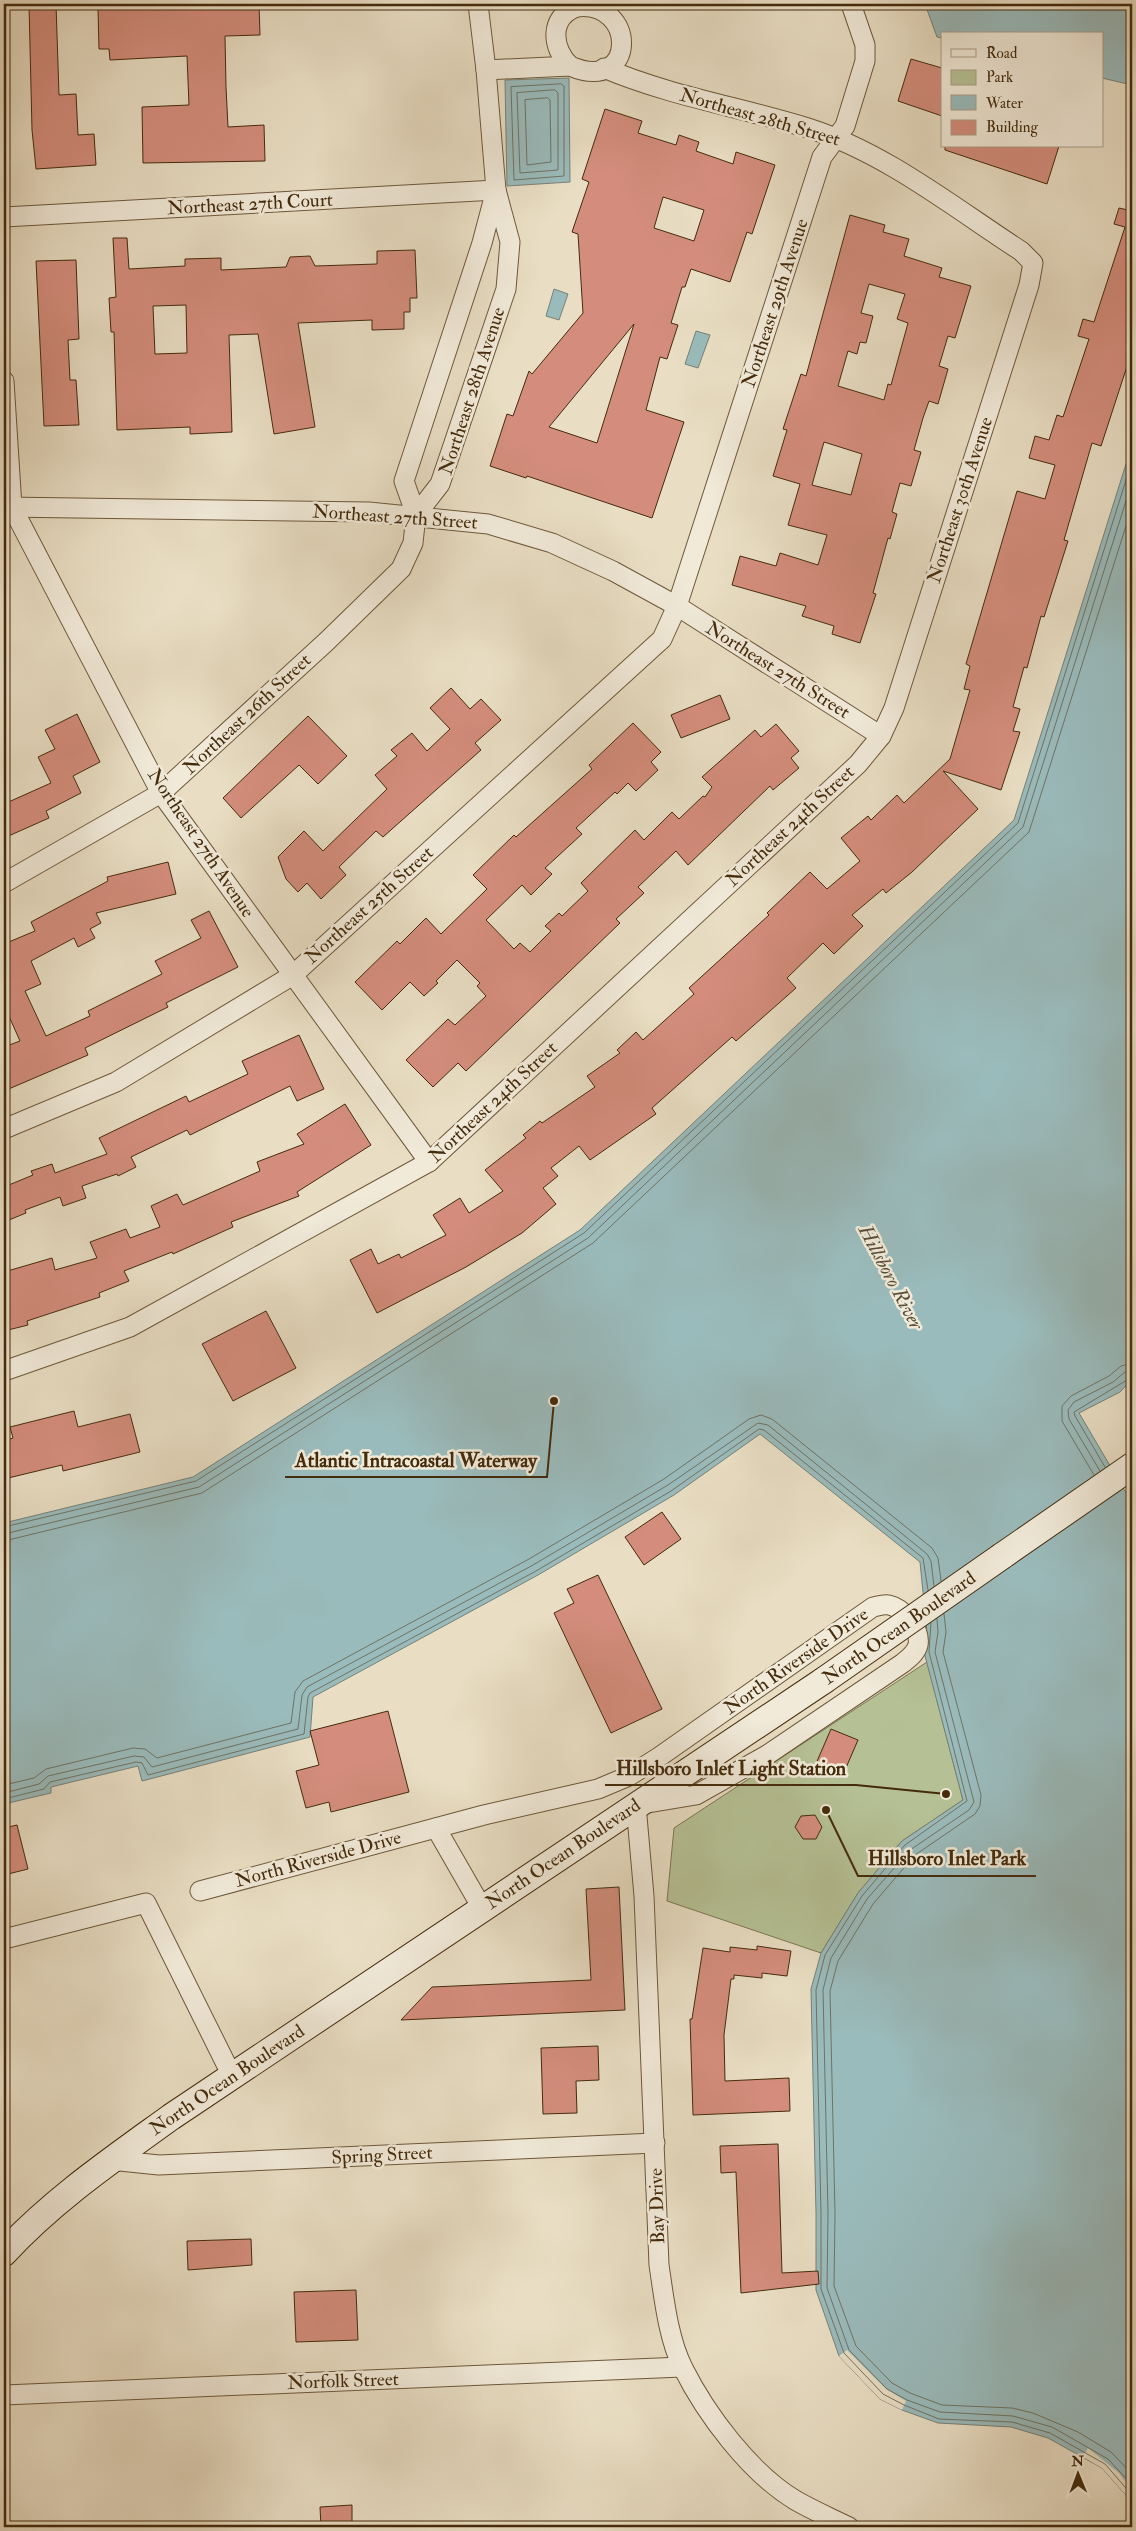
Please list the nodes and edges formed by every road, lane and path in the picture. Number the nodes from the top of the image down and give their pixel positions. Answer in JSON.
{"nodes":[{"id":1,"x":478,"y":4,"type":"edge"},
{"id":2,"x":851,"y":4,"type":"edge"},
{"id":3,"x":570,"y":66,"type":"junction"},
{"id":4,"x":604,"y":68,"type":"junction"},
{"id":5,"x":486,"y":70,"type":"junction"},
{"id":6,"x":835,"y":138,"type":"junction"},
{"id":7,"x":496,"y":190,"type":"junction"},
{"id":8,"x":4,"y":217,"type":"edge"},
{"id":9,"x":1033,"y":263,"type":"joint"},
{"id":10,"x":4,"y":381,"type":"edge"},
{"id":11,"x":8,"y":507,"type":"edge"},
{"id":12,"x":416,"y":515,"type":"junction"},
{"id":13,"x":676,"y":606,"type":"junction"},
{"id":14,"x":881,"y":736,"type":"junction"},
{"id":15,"x":161,"y":793,"type":"junction"},
{"id":16,"x":4,"y":883,"type":"edge"},
{"id":17,"x":293,"y":975,"type":"junction"},
{"id":18,"x":4,"y":1129,"type":"edge"},
{"id":19,"x":429,"y":1162,"type":"junction"},
{"id":20,"x":4,"y":1371,"type":"edge"},
{"id":21,"x":1132,"y":1466,"type":"edge"},
{"id":22,"x":636,"y":1805,"type":"junction"},
{"id":23,"x":436,"y":1828,"type":"junction"},
{"id":24,"x":200,"y":1891,"type":"dead end"},
{"id":25,"x":482,"y":1908,"type":"junction"},
{"id":26,"x":4,"y":1939,"type":"edge"},
{"id":27,"x":232,"y":2076,"type":"junction"},
{"id":28,"x":655,"y":2143,"type":"junction"},
{"id":29,"x":110,"y":2160,"type":"junction"},
{"id":30,"x":4,"y":2253,"type":"edge"},
{"id":31,"x":682,"y":2367,"type":"junction"},
{"id":32,"x":4,"y":2395,"type":"edge"},
{"id":33,"x":849,"y":2527,"type":"edge"}],
"edges":[{"from":1,"to":5,"type":"street","name":"Northeast 28th Avenue"},
{"from":2,"to":6,"type":"street","name":"Northeast 29th Avenue"},
{"from":3,"to":4,"type":"street"},
{"from":3,"to":4,"type":"street"},
{"from":3,"to":5,"type":"street"},
{"from":4,"to":6,"type":"street","name":"Northeast 28th Street"},
{"from":5,"to":7,"type":"street","name":"Northeast 28th Avenue"},
{"from":6,"to":9,"type":"street","name":"Northeast 28th Street"},
{"from":6,"to":13,"type":"street","name":"Northeast 29th Avenue"},
{"from":7,"to":8,"type":"street","name":"Northeast 27th Court"},
{"from":7,"to":12,"type":"street","name":"Northeast 28th Avenue"},
{"from":7,"to":12,"type":"street","name":"Northeast 28th Avenue"},
{"from":9,"to":14,"type":"street","name":"Northeast 30th Avenue"},
{"from":10,"to":11,"type":"street","name":"Northeast 27th Avenue"},
{"from":11,"to":12,"type":"street","name":"Northeast 27th Street"},
{"from":11,"to":15,"type":"street","name":"Northeast 27th Avenue"},
{"from":12,"to":13,"type":"street","name":"Northeast 27th Street"},
{"from":12,"to":15,"type":"street","name":"Northeast 26th Street"},
{"from":13,"to":14,"type":"street","name":"Northeast 27th Street"},
{"from":13,"to":17,"type":"street","name":"Northeast 25th Street"},
{"from":14,"to":19,"type":"street","name":"Northeast 24th Street"},
{"from":15,"to":16,"type":"street","name":"Northeast 26th Street"},
{"from":15,"to":17,"type":"street","name":"Northeast 27th Avenue"},
{"from":17,"to":18,"type":"street","name":"Northeast 25th Street"},
{"from":17,"to":19,"type":"street","name":"Northeast 27th Avenue"},
{"from":19,"to":20,"type":"street","name":"Northeast 24th Street"},
{"from":21,"to":22,"type":"main road","name":"North Ocean Boulevard","bridge":true},
{"from":22,"to":23,"type":"street","name":"North Riverside Drive"},
{"from":22,"to":25,"type":"main road","name":"North Ocean Boulevard"},
{"from":22,"to":28,"type":"street","name":"Bay Drive"},
{"from":23,"to":24,"type":"street","name":"North Riverside Drive"},
{"from":23,"to":25,"type":"street"},
{"from":25,"to":27,"type":"main road","name":"North Ocean Boulevard"},
{"from":26,"to":27,"type":"street"},
{"from":27,"to":29,"type":"main road","name":"North Ocean Boulevard"},
{"from":28,"to":29,"type":"street","name":"Spring Street"},
{"from":28,"to":31,"type":"street","name":"Bay Drive"},
{"from":29,"to":30,"type":"main road","name":"North Ocean Boulevard"},
{"from":31,"to":32,"type":"street","name":"Norfolk Street"},
{"from":31,"to":33,"type":"street","name":"Bay Drive"}]}
